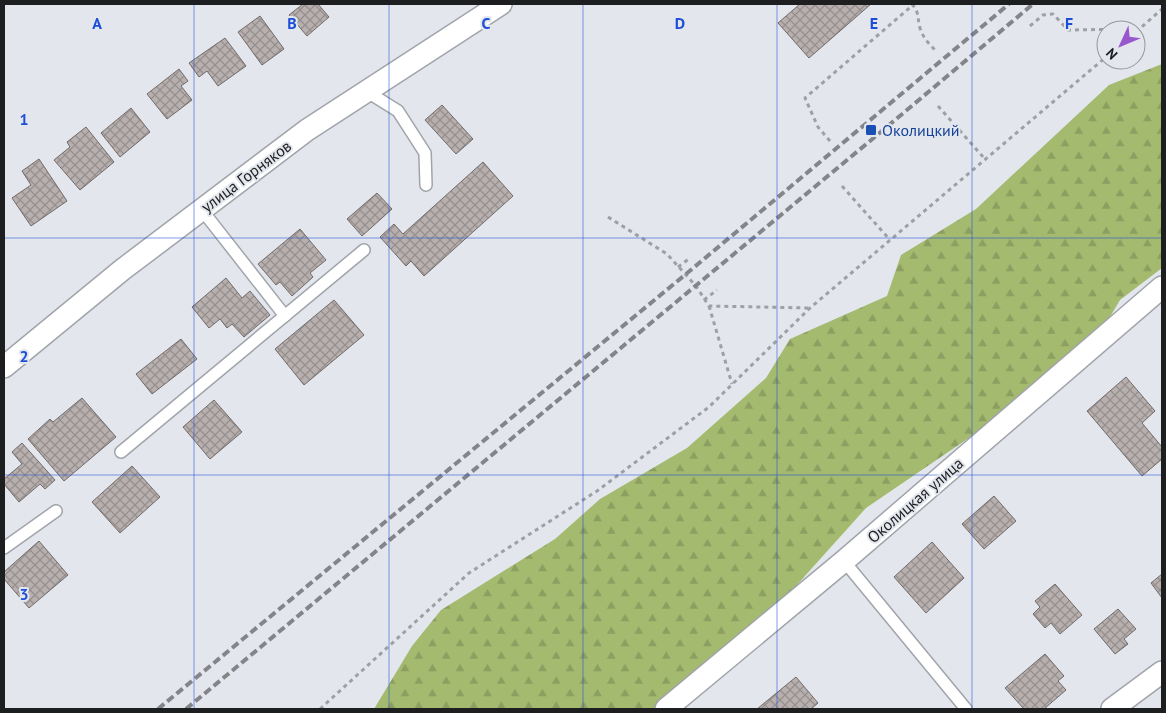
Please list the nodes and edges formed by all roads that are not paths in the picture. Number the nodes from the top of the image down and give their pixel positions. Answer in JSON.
{"nodes":[{"id":1,"x":501,"y":4,"type":"edge"},
{"id":2,"x":366,"y":91,"type":"junction"},
{"id":3,"x":426,"y":185,"type":"dead end"},
{"id":4,"x":202,"y":210,"type":"junction"},
{"id":5,"x":364,"y":250,"type":"dead end"},
{"id":6,"x":1162,"y":288,"type":"edge"},
{"id":7,"x":285,"y":316,"type":"junction"},
{"id":8,"x":4,"y":367,"type":"edge"},
{"id":9,"x":122,"y":452,"type":"dead end"},
{"id":10,"x":56,"y":511,"type":"dead end"},
{"id":11,"x":4,"y":548,"type":"edge"},
{"id":12,"x":844,"y":561,"type":"junction"},
{"id":13,"x":1162,"y":672,"type":"edge"},
{"id":14,"x":666,"y":709,"type":"edge"},
{"id":15,"x":966,"y":709,"type":"edge"},
{"id":16,"x":1112,"y":709,"type":"edge"}],
"edges":[{"from":1,"to":2,"type":"street","name":"улица Горняков"},
{"from":2,"to":3,"type":"lane"},
{"from":2,"to":4,"type":"street","name":"улица Горняков"},
{"from":4,"to":7,"type":"lane"},
{"from":4,"to":8,"type":"street","name":"улица Горняков"},
{"from":5,"to":7,"type":"lane"},
{"from":6,"to":12,"type":"street","name":"Околицкая улица"},
{"from":7,"to":9,"type":"lane"},
{"from":10,"to":11,"type":"lane"},
{"from":12,"to":14,"type":"street","name":"Околицкая улица"},
{"from":12,"to":15,"type":"lane"},
{"from":13,"to":16,"type":"street"}]}
